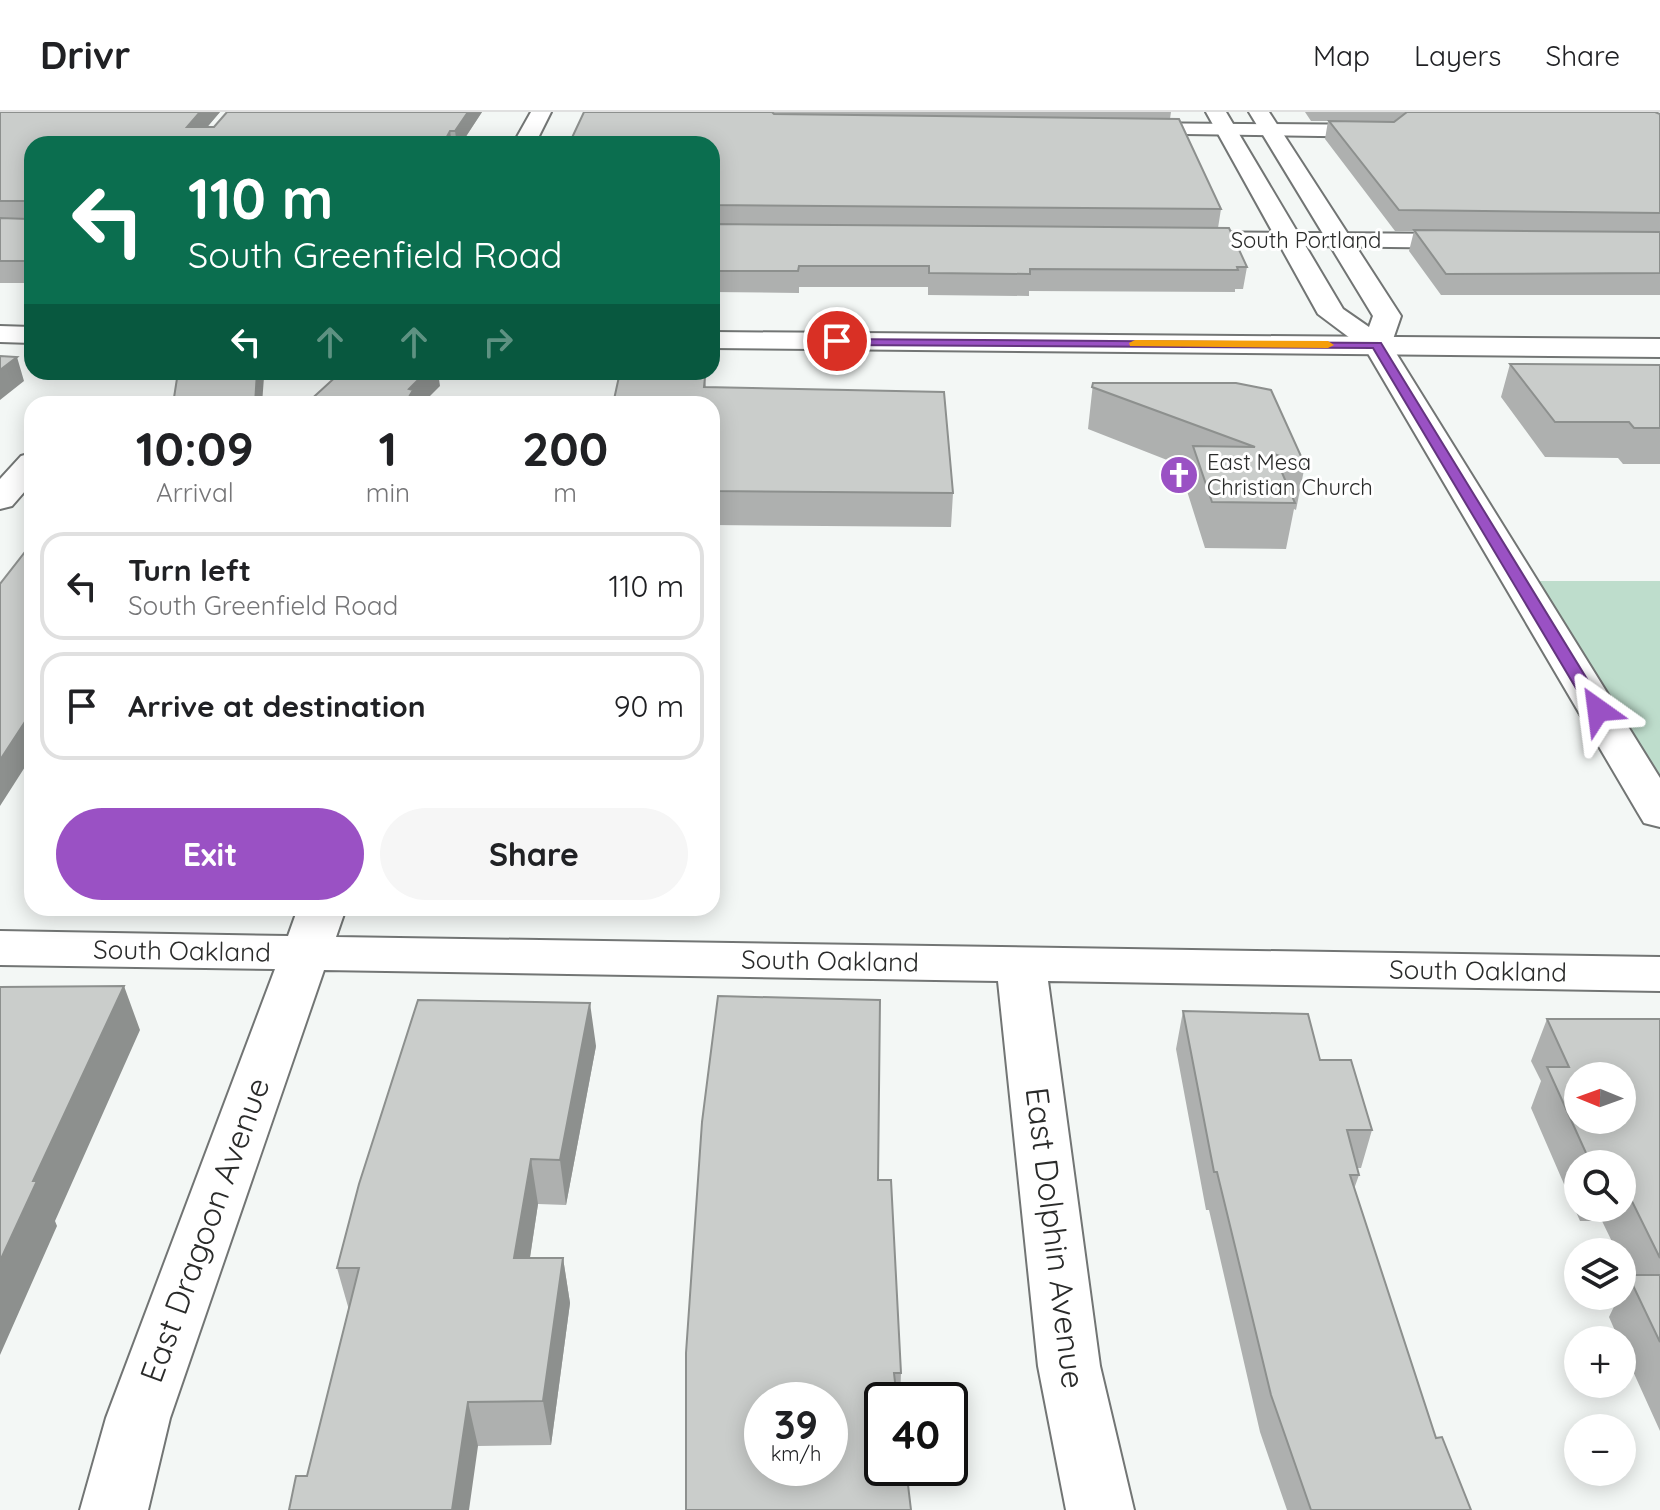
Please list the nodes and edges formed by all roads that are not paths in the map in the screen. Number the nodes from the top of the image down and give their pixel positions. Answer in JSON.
{"nodes":[{"id":1,"x":541,"y":112,"type":"edge"},
{"id":2,"x":1221,"y":121,"type":"edge"},
{"id":3,"x":1265,"y":121,"type":"edge"},
{"id":4,"x":1099,"y":129,"type":"edge"},
{"id":5,"x":1390,"y":131,"type":"edge"},
{"id":6,"x":528,"y":136,"type":"edge"},
{"id":7,"x":1149,"y":239,"type":"edge"},
{"id":8,"x":1289,"y":240,"type":"junction"},
{"id":9,"x":1340,"y":240,"type":"junction"},
{"id":10,"x":1500,"y":242,"type":"edge"},
{"id":11,"x":0,"y":334,"type":"edge"},
{"id":12,"x":24,"y":335,"type":"edge"},
{"id":13,"x":720,"y":340,"type":"edge"},
{"id":14,"x":1377,"y":345,"type":"junction"},
{"id":15,"x":1660,"y":348,"type":"edge"},
{"id":16,"x":24,"y":472,"type":"edge"},
{"id":17,"x":0,"y":499,"type":"edge"},
{"id":18,"x":1660,"y":813,"type":"edge"},
{"id":19,"x":314,"y":930,"type":"edge"},
{"id":20,"x":0,"y":948,"type":"edge"},
{"id":21,"x":1021,"y":964,"type":"junction"},
{"id":22,"x":1660,"y":974,"type":"edge"},
{"id":23,"x":114,"y":1510,"type":"edge"},
{"id":24,"x":1100,"y":1510,"type":"edge"}],
"edges":[{"from":1,"to":6,"type":"street"},
{"from":2,"to":3,"type":"street"},
{"from":2,"to":4,"type":"street"},
{"from":2,"to":8,"type":"street"},
{"from":3,"to":5,"type":"street"},
{"from":3,"to":9,"type":"street"},
{"from":7,"to":8,"type":"street","name":"South Portland"},
{"from":8,"to":9,"type":"street","name":"South Portland"},
{"from":8,"to":14,"type":"street"},
{"from":9,"to":10,"type":"street","name":"South Portland"},
{"from":9,"to":14,"type":"street"},
{"from":11,"to":12,"type":"street"},
{"from":13,"to":14,"type":"street"},
{"from":14,"to":15,"type":"street"},
{"from":14,"to":18,"type":"street"},
{"from":16,"to":17,"type":"street"},
{"from":19,"to":20,"type":"street","name":"South Oakland"},
{"from":19,"to":21,"type":"street","name":"South Oakland"},
{"from":19,"to":23,"type":"street","name":"East Dragoon Avenue"},
{"from":21,"to":22,"type":"street","name":"South Oakland"},
{"from":21,"to":24,"type":"street","name":"East Dolphin Avenue"}]}
